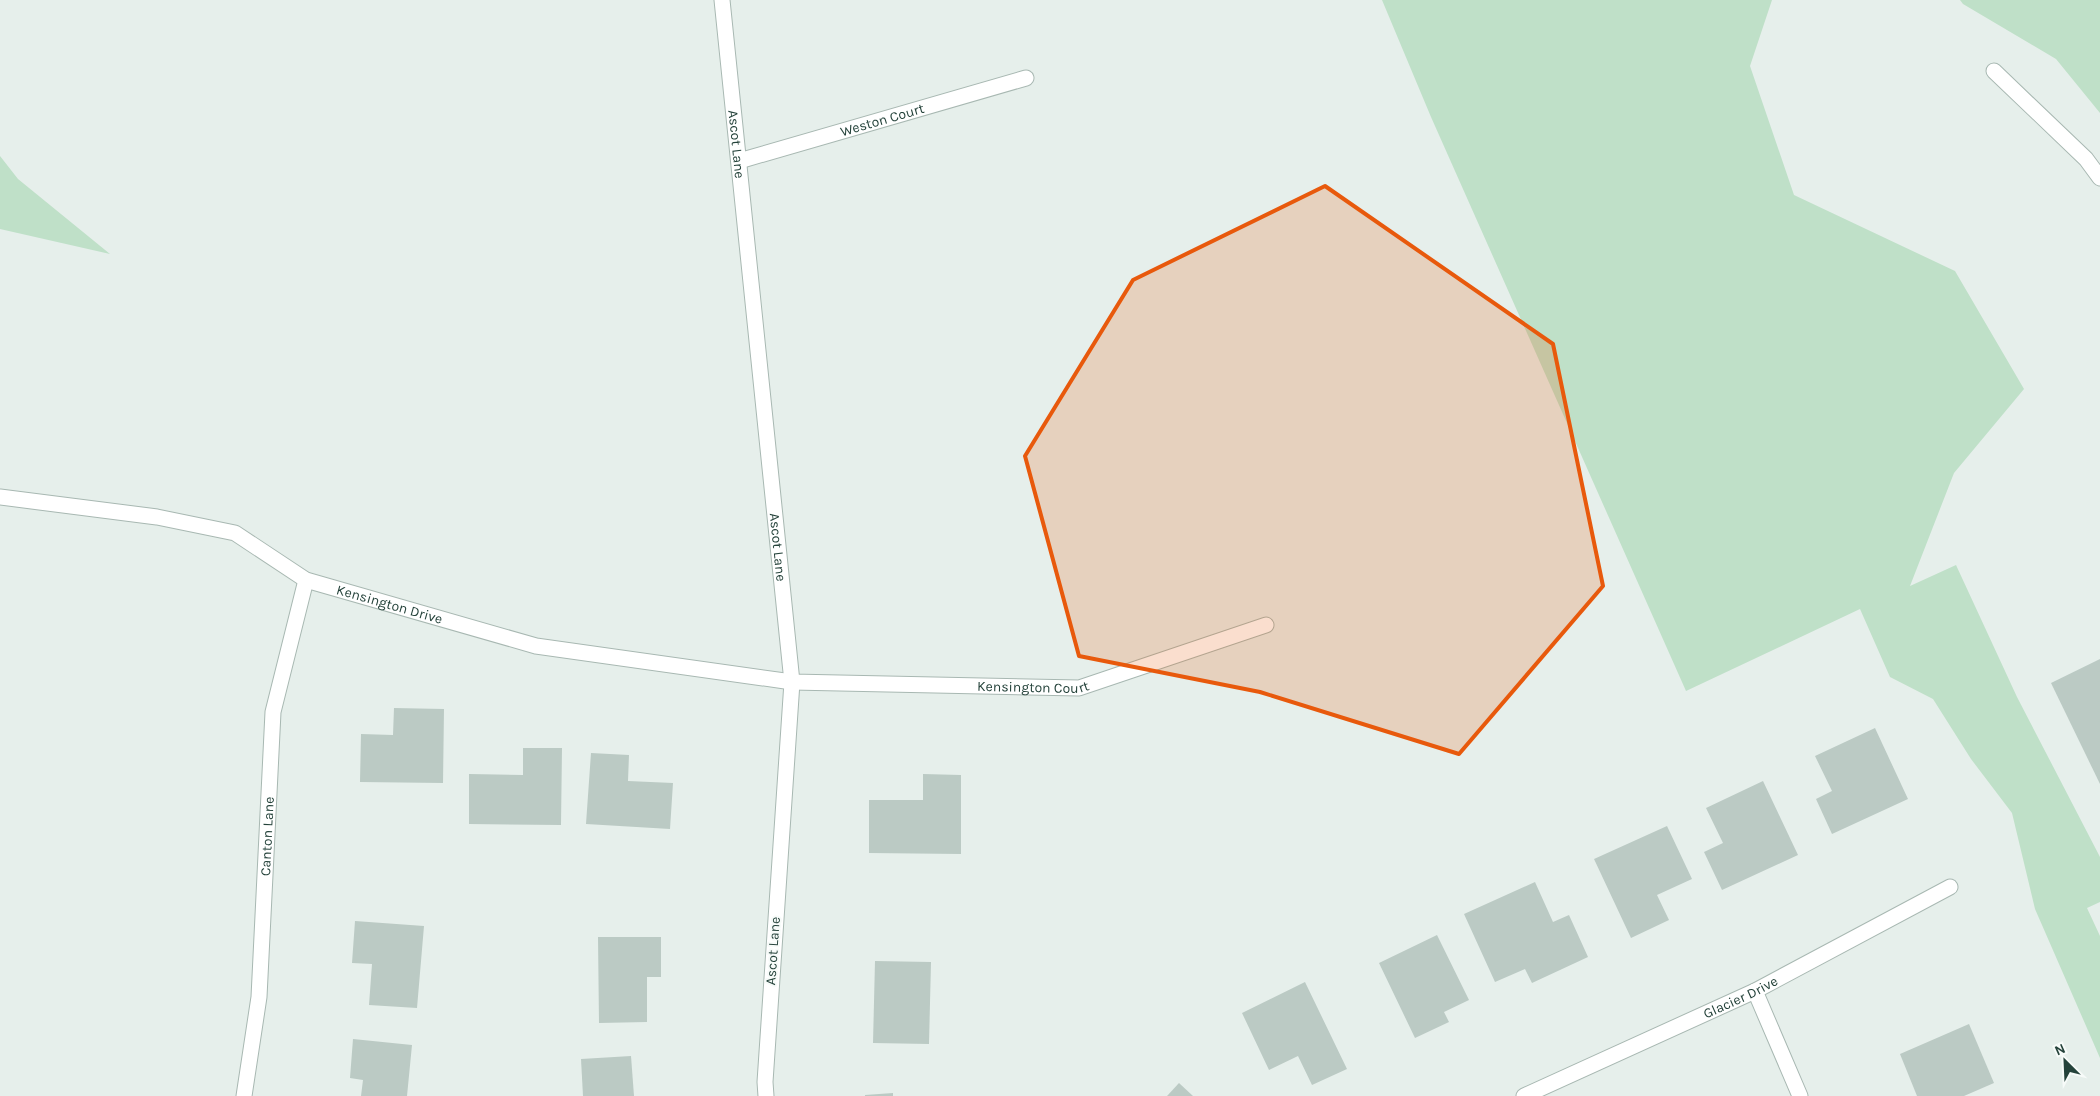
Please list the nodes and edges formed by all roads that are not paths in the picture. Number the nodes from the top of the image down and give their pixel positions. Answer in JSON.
{"nodes":[{"id":1,"x":722,"y":0,"type":"edge"},
{"id":2,"x":1994,"y":71,"type":"dead end"},
{"id":3,"x":1026,"y":78,"type":"dead end"},
{"id":4,"x":739,"y":161,"type":"junction"},
{"id":5,"x":2100,"y":178,"type":"edge"},
{"id":6,"x":0,"y":497,"type":"edge"},
{"id":7,"x":306,"y":580,"type":"junction"},
{"id":8,"x":1266,"y":625,"type":"dead end"},
{"id":9,"x":792,"y":682,"type":"junction"},
{"id":10,"x":1950,"y":887,"type":"dead end"},
{"id":11,"x":1755,"y":991,"type":"junction"},
{"id":12,"x":244,"y":1096,"type":"edge"},
{"id":13,"x":766,"y":1096,"type":"edge"},
{"id":14,"x":1524,"y":1096,"type":"edge"},
{"id":15,"x":1800,"y":1096,"type":"edge"}],
"edges":[{"from":1,"to":4,"type":"street","name":"Ascot Lane"},
{"from":2,"to":5,"type":"street"},
{"from":3,"to":4,"type":"street","name":"Weston Court"},
{"from":4,"to":9,"type":"street","name":"Ascot Lane"},
{"from":6,"to":7,"type":"street","name":"Kensington Drive"},
{"from":7,"to":9,"type":"street","name":"Kensington Drive"},
{"from":7,"to":12,"type":"street","name":"Canton Lane"},
{"from":8,"to":9,"type":"street","name":"Kensington Court"},
{"from":9,"to":13,"type":"street","name":"Ascot Lane"},
{"from":10,"to":11,"type":"street","name":"Glacier Drive"},
{"from":11,"to":14,"type":"street","name":"Glacier Drive"},
{"from":11,"to":15,"type":"street"}]}
